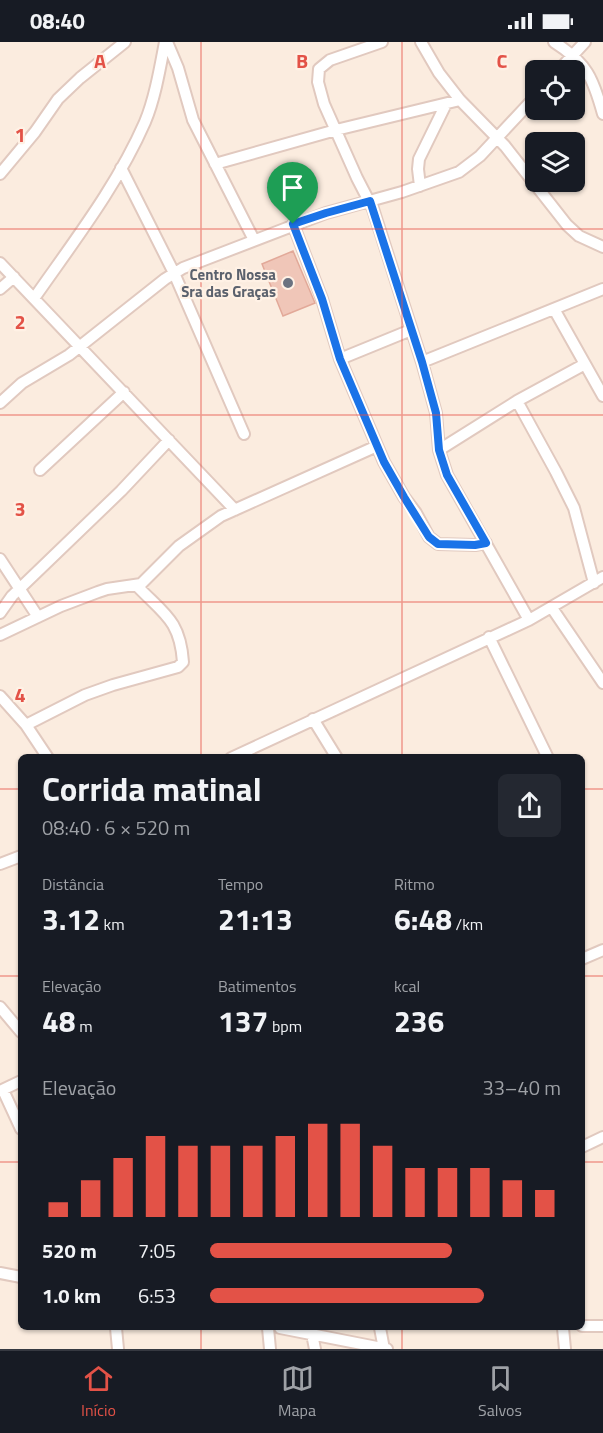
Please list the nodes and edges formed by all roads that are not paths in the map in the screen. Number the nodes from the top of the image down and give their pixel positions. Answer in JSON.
{"nodes":[{"id":1,"x":125,"y":42,"type":"edge"},
{"id":2,"x":166,"y":42,"type":"edge"},
{"id":3,"x":382,"y":42,"type":"edge"},
{"id":4,"x":421,"y":42,"type":"edge"},
{"id":5,"x":554,"y":42,"type":"edge"},
{"id":6,"x":585,"y":42,"type":"edge"},
{"id":7,"x":572,"y":56,"type":"junction"},
{"id":8,"x":568,"y":60,"type":"edge"},
{"id":9,"x":598,"y":84,"type":"edge"},
{"id":10,"x":460,"y":100,"type":"junction"},
{"id":11,"x":446,"y":104,"type":"junction"},
{"id":12,"x":525,"y":108,"type":"edge"},
{"id":13,"x":603,"y":114,"type":"edge"},
{"id":14,"x":336,"y":130,"type":"junction"},
{"id":15,"x":498,"y":138,"type":"junction"},
{"id":16,"x":215,"y":164,"type":"junction"},
{"id":17,"x":122,"y":168,"type":"junction"},
{"id":18,"x":0,"y":174,"type":"edge"},
{"id":19,"x":420,"y":186,"type":"junction"},
{"id":20,"x":370,"y":201,"type":"junction"},
{"id":21,"x":293,"y":224,"type":"junction"},
{"id":22,"x":254,"y":240,"type":"junction"},
{"id":23,"x":603,"y":247,"type":"edge"},
{"id":24,"x":0,"y":263,"type":"edge"},
{"id":25,"x":174,"y":273,"type":"junction"},
{"id":26,"x":14,"y":277,"type":"junction"},
{"id":27,"x":603,"y":289,"type":"edge"},
{"id":28,"x":0,"y":290,"type":"edge"},
{"id":29,"x":34,"y":297,"type":"junction"},
{"id":30,"x":554,"y":309,"type":"junction"},
{"id":31,"x":411,"y":330,"type":"junction"},
{"id":32,"x":80,"y":346,"type":"junction"},
{"id":33,"x":340,"y":359,"type":"junction"},
{"id":34,"x":422,"y":362,"type":"junction"},
{"id":35,"x":585,"y":364,"type":"junction"},
{"id":36,"x":124,"y":392,"type":"junction"},
{"id":37,"x":603,"y":396,"type":"edge"},
{"id":38,"x":517,"y":401,"type":"junction"},
{"id":39,"x":0,"y":403,"type":"edge"},
{"id":40,"x":243,"y":434,"type":"dead end"},
{"id":41,"x":169,"y":440,"type":"junction"},
{"id":42,"x":377,"y":446,"type":"junction"},
{"id":43,"x":439,"y":450,"type":"junction"},
{"id":44,"x":40,"y":470,"type":"dead end"},
{"id":45,"x":235,"y":510,"type":"junction"},
{"id":46,"x":486,"y":543,"type":"junction"},
{"id":47,"x":0,"y":559,"type":"edge"},
{"id":48,"x":598,"y":580,"type":"edge"},
{"id":49,"x":137,"y":586,"type":"junction"},
{"id":50,"x":20,"y":589,"type":"junction"},
{"id":51,"x":552,"y":608,"type":"junction"},
{"id":52,"x":0,"y":613,"type":"edge"},
{"id":53,"x":39,"y":617,"type":"junction"},
{"id":54,"x":529,"y":620,"type":"junction"},
{"id":55,"x":0,"y":635,"type":"edge"},
{"id":56,"x":489,"y":637,"type":"junction"},
{"id":57,"x":603,"y":683,"type":"edge"},
{"id":58,"x":0,"y":696,"type":"edge"},
{"id":59,"x":313,"y":719,"type":"junction"},
{"id":60,"x":26,"y":725,"type":"junction"},
{"id":61,"x":45,"y":754,"type":"edge"},
{"id":62,"x":239,"y":754,"type":"edge"},
{"id":63,"x":335,"y":754,"type":"edge"},
{"id":64,"x":546,"y":754,"type":"edge"},
{"id":65,"x":18,"y":857,"type":"edge"},
{"id":66,"x":0,"y":864,"type":"edge"},
{"id":67,"x":603,"y":950,"type":"edge"},
{"id":68,"x":585,"y":958,"type":"edge"},
{"id":69,"x":0,"y":1007,"type":"edge"},
{"id":70,"x":18,"y":1028,"type":"edge"},
{"id":71,"x":18,"y":1082,"type":"edge"},
{"id":72,"x":2,"y":1090,"type":"edge"},
{"id":73,"x":18,"y":1124,"type":"edge"},
{"id":74,"x":603,"y":1137,"type":"edge"},
{"id":75,"x":585,"y":1146,"type":"edge"},
{"id":76,"x":0,"y":1273,"type":"edge"},
{"id":77,"x":18,"y":1276,"type":"edge"},
{"id":78,"x":585,"y":1326,"type":"edge"},
{"id":79,"x":603,"y":1326,"type":"edge"},
{"id":80,"x":116,"y":1330,"type":"edge"},
{"id":81,"x":268,"y":1330,"type":"edge"},
{"id":82,"x":291,"y":1330,"type":"edge"},
{"id":83,"x":381,"y":1330,"type":"edge"},
{"id":84,"x":563,"y":1330,"type":"edge"},
{"id":85,"x":312,"y":1334,"type":"junction"},
{"id":86,"x":118,"y":1349,"type":"edge"},
{"id":87,"x":270,"y":1349,"type":"edge"},
{"id":88,"x":315,"y":1349,"type":"edge"},
{"id":89,"x":386,"y":1349,"type":"edge"},
{"id":90,"x":566,"y":1349,"type":"edge"}],
"edges":[{"from":1,"to":18,"type":"street"},
{"from":2,"to":16,"type":"street"},
{"from":2,"to":17,"type":"street"},
{"from":3,"to":14,"type":"street"},
{"from":4,"to":10,"type":"street"},
{"from":5,"to":7,"type":"street"},
{"from":6,"to":7,"type":"street"},
{"from":7,"to":8,"type":"street"},
{"from":7,"to":9,"type":"street"},
{"from":9,"to":13,"type":"street"},
{"from":10,"to":11,"type":"street"},
{"from":10,"to":15,"type":"street"},
{"from":11,"to":14,"type":"street"},
{"from":11,"to":19,"type":"street"},
{"from":12,"to":15,"type":"street"},
{"from":14,"to":16,"type":"street"},
{"from":14,"to":20,"type":"street"},
{"from":15,"to":19,"type":"street"},
{"from":15,"to":23,"type":"street"},
{"from":16,"to":22,"type":"street"},
{"from":17,"to":25,"type":"street"},
{"from":17,"to":29,"type":"street"},
{"from":19,"to":20,"type":"street"},
{"from":20,"to":21,"type":"street"},
{"from":20,"to":31,"type":"street"},
{"from":21,"to":22,"type":"street"},
{"from":21,"to":33,"type":"street"},
{"from":22,"to":25,"type":"street"},
{"from":24,"to":26,"type":"street"},
{"from":25,"to":32,"type":"street"},
{"from":25,"to":40,"type":"street"},
{"from":26,"to":28,"type":"street"},
{"from":26,"to":29,"type":"street"},
{"from":27,"to":30,"type":"street"},
{"from":29,"to":32,"type":"street"},
{"from":30,"to":34,"type":"street"},
{"from":30,"to":35,"type":"street"},
{"from":31,"to":33,"type":"street"},
{"from":31,"to":34,"type":"street"},
{"from":32,"to":36,"type":"street"},
{"from":32,"to":39,"type":"street"},
{"from":33,"to":42,"type":"street"},
{"from":34,"to":43,"type":"street"},
{"from":35,"to":37,"type":"street"},
{"from":35,"to":38,"type":"street"},
{"from":36,"to":41,"type":"street"},
{"from":36,"to":44,"type":"street"},
{"from":38,"to":43,"type":"street"},
{"from":38,"to":48,"type":"street"},
{"from":41,"to":45,"type":"street"},
{"from":41,"to":50,"type":"street"},
{"from":42,"to":45,"type":"street"},
{"from":42,"to":46,"type":"street"},
{"from":43,"to":46,"type":"street"},
{"from":45,"to":49,"type":"street"},
{"from":46,"to":54,"type":"street"},
{"from":47,"to":50,"type":"street"},
{"from":48,"to":51,"type":"street"},
{"from":49,"to":53,"type":"street"},
{"from":49,"to":60,"type":"street"},
{"from":50,"to":52,"type":"street"},
{"from":50,"to":53,"type":"street"},
{"from":51,"to":54,"type":"street"},
{"from":51,"to":57,"type":"street"},
{"from":53,"to":55,"type":"street"},
{"from":54,"to":56,"type":"street"},
{"from":56,"to":59,"type":"street"},
{"from":56,"to":64,"type":"street"},
{"from":58,"to":60,"type":"street"},
{"from":59,"to":62,"type":"street"},
{"from":59,"to":63,"type":"street"},
{"from":60,"to":61,"type":"street"},
{"from":65,"to":66,"type":"street"},
{"from":67,"to":68,"type":"street"},
{"from":69,"to":70,"type":"street"},
{"from":71,"to":72,"type":"street"},
{"from":72,"to":73,"type":"street"},
{"from":74,"to":75,"type":"street"},
{"from":76,"to":77,"type":"street"},
{"from":78,"to":79,"type":"street"},
{"from":80,"to":86,"type":"street"},
{"from":81,"to":87,"type":"street"},
{"from":82,"to":85,"type":"street"},
{"from":83,"to":89,"type":"street"},
{"from":84,"to":90,"type":"street"},
{"from":85,"to":88,"type":"street"},
{"from":85,"to":89,"type":"street"}]}
